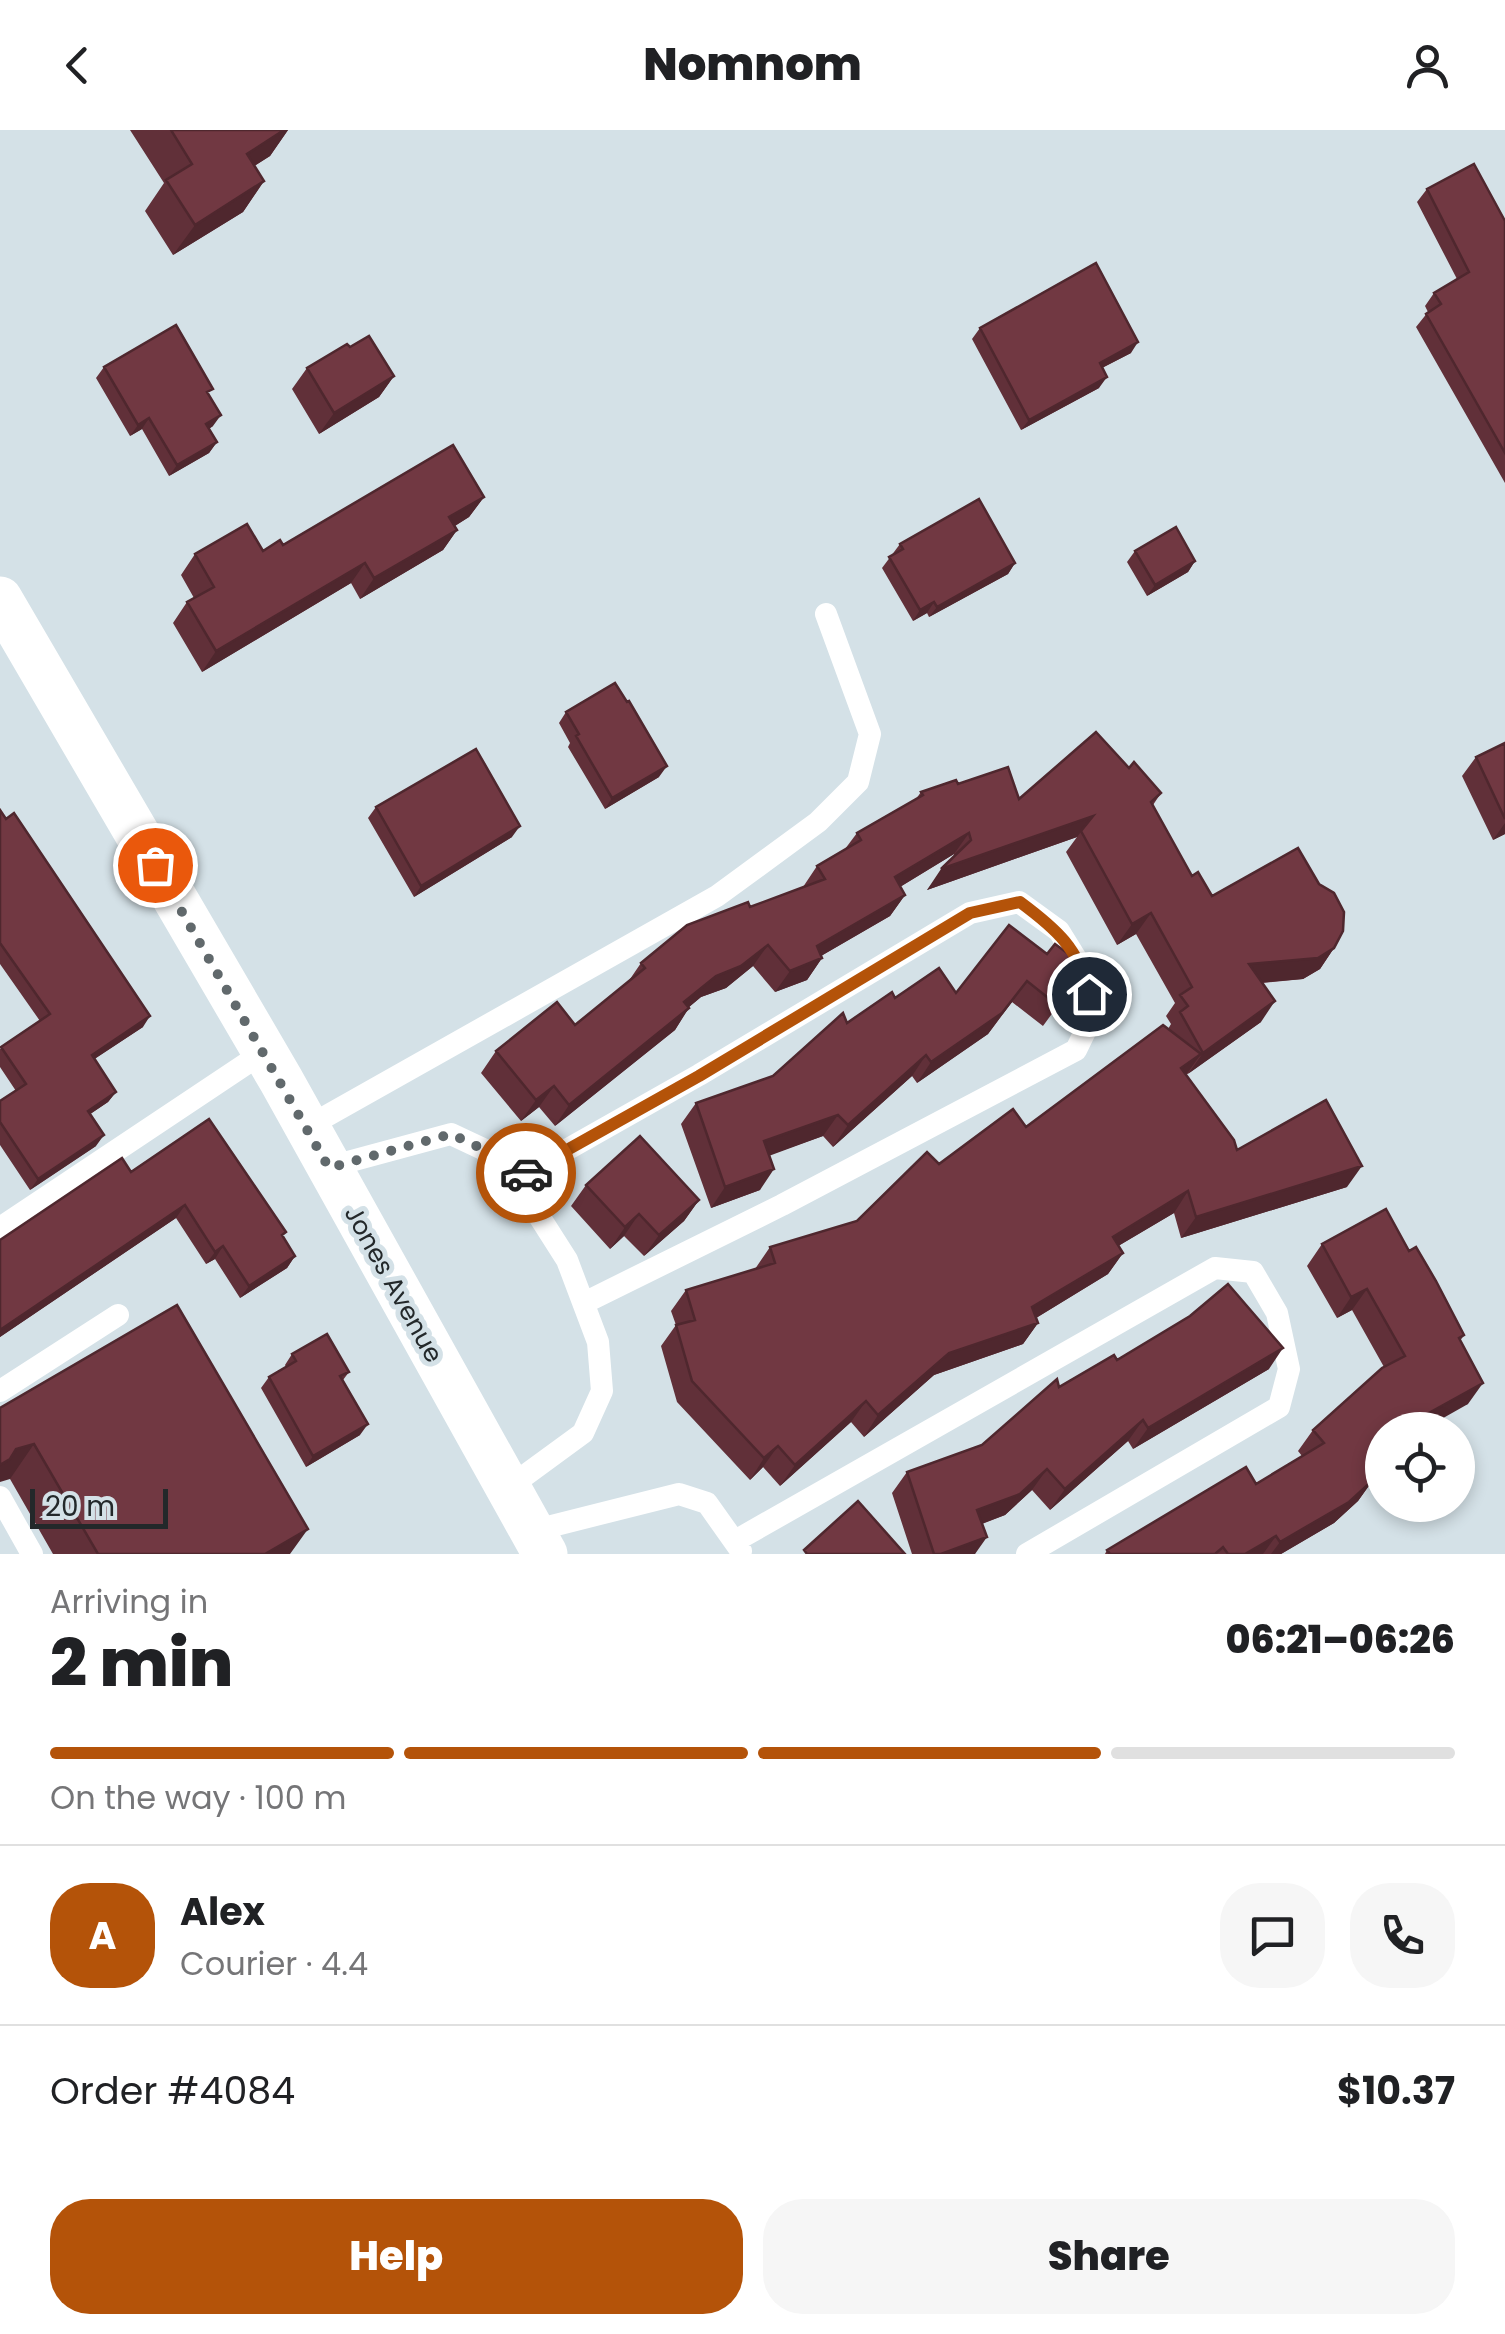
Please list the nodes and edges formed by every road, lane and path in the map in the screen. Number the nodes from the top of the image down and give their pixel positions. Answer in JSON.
{"nodes":[{"id":1,"x":0,"y":599,"type":"edge"},
{"id":2,"x":826,"y":614,"type":"dead end"},
{"id":3,"x":264,"y":1052,"type":"junction"},
{"id":4,"x":307,"y":1128,"type":"junction"},
{"id":5,"x":329,"y":1168,"type":"junction"},
{"id":6,"x":515,"y":1179,"type":"junction"},
{"id":7,"x":0,"y":1228,"type":"edge"},
{"id":8,"x":584,"y":1303,"type":"junction"},
{"id":9,"x":118,"y":1315,"type":"dead end"},
{"id":10,"x":0,"y":1391,"type":"edge"},
{"id":11,"x":508,"y":1488,"type":"junction"},
{"id":12,"x":0,"y":1497,"type":"edge"},
{"id":13,"x":525,"y":1546,"type":"edge"},
{"id":14,"x":739,"y":1547,"type":"edge"},
{"id":15,"x":32,"y":1554,"type":"edge"},
{"id":16,"x":1027,"y":1554,"type":"edge"}],
"edges":[{"from":1,"to":3,"type":"street","name":"Jones Avenue"},
{"from":2,"to":4,"type":"lane"},
{"from":3,"to":4,"type":"street","name":"Jones Avenue"},
{"from":3,"to":7,"type":"lane"},
{"from":4,"to":5,"type":"street","name":"Jones Avenue"},
{"from":5,"to":6,"type":"lane"},
{"from":5,"to":11,"type":"street","name":"Jones Avenue"},
{"from":6,"to":8,"type":"lane"},
{"from":6,"to":8,"type":"lane"},
{"from":8,"to":11,"type":"lane"},
{"from":9,"to":10,"type":"lane"},
{"from":11,"to":13,"type":"street","name":"Jones Avenue"},
{"from":12,"to":15,"type":"lane"},
{"from":13,"to":14,"type":"lane"},
{"from":14,"to":16,"type":"lane"}]}
